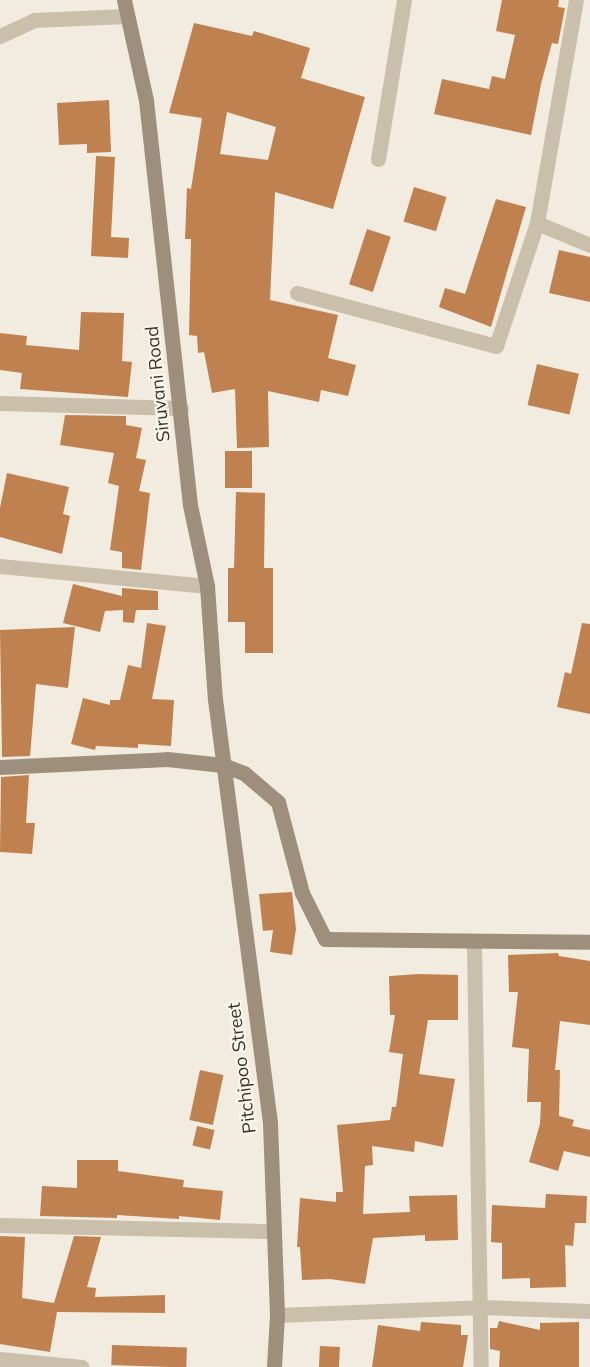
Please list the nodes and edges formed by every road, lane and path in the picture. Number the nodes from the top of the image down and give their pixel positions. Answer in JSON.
{"nodes":[{"id":1,"x":124,"y":0,"type":"edge"},
{"id":2,"x":404,"y":0,"type":"edge"},
{"id":3,"x":576,"y":0,"type":"edge"},
{"id":4,"x":127,"y":16,"type":"junction"},
{"id":5,"x":0,"y":36,"type":"edge"},
{"id":6,"x":378,"y":159,"type":"dead end"},
{"id":7,"x":537,"y":223,"type":"junction"},
{"id":8,"x":590,"y":245,"type":"edge"},
{"id":9,"x":297,"y":293,"type":"dead end"},
{"id":10,"x":0,"y":403,"type":"edge"},
{"id":11,"x":181,"y":408,"type":"junction"},
{"id":12,"x":0,"y":566,"type":"edge"},
{"id":13,"x":207,"y":586,"type":"junction"},
{"id":14,"x":223,"y":765,"type":"junction"},
{"id":15,"x":0,"y":767,"type":"edge"},
{"id":16,"x":590,"y":942,"type":"edge"},
{"id":17,"x":474,"y":943,"type":"junction"},
{"id":18,"x":0,"y":1225,"type":"edge"},
{"id":19,"x":272,"y":1231,"type":"junction"},
{"id":20,"x":482,"y":1307,"type":"junction"},
{"id":21,"x":590,"y":1311,"type":"edge"},
{"id":22,"x":277,"y":1315,"type":"junction"},
{"id":23,"x":0,"y":1359,"type":"edge"},
{"id":24,"x":82,"y":1367,"type":"edge"},
{"id":25,"x":274,"y":1367,"type":"edge"},
{"id":26,"x":481,"y":1367,"type":"edge"}],
"edges":[{"from":1,"to":4,"type":"street","name":"Siruvani Road"},
{"from":2,"to":6,"type":"street"},
{"from":3,"to":7,"type":"street"},
{"from":4,"to":5,"type":"street"},
{"from":4,"to":11,"type":"street","name":"Siruvani Road"},
{"from":7,"to":8,"type":"street"},
{"from":7,"to":9,"type":"street"},
{"from":10,"to":11,"type":"street"},
{"from":11,"to":13,"type":"street","name":"Siruvani Road"},
{"from":12,"to":13,"type":"street"},
{"from":13,"to":14,"type":"street","name":"Siruvani Road"},
{"from":14,"to":15,"type":"street"},
{"from":14,"to":17,"type":"street"},
{"from":14,"to":19,"type":"street","name":"Pitchipoo Street"},
{"from":16,"to":17,"type":"street"},
{"from":17,"to":20,"type":"street"},
{"from":18,"to":19,"type":"street"},
{"from":19,"to":22,"type":"street","name":"Pitchipoo Street"},
{"from":20,"to":21,"type":"street"},
{"from":20,"to":22,"type":"street"},
{"from":20,"to":26,"type":"street"},
{"from":22,"to":25,"type":"street","name":"Pitchipoo Street"},
{"from":23,"to":24,"type":"street"}]}
